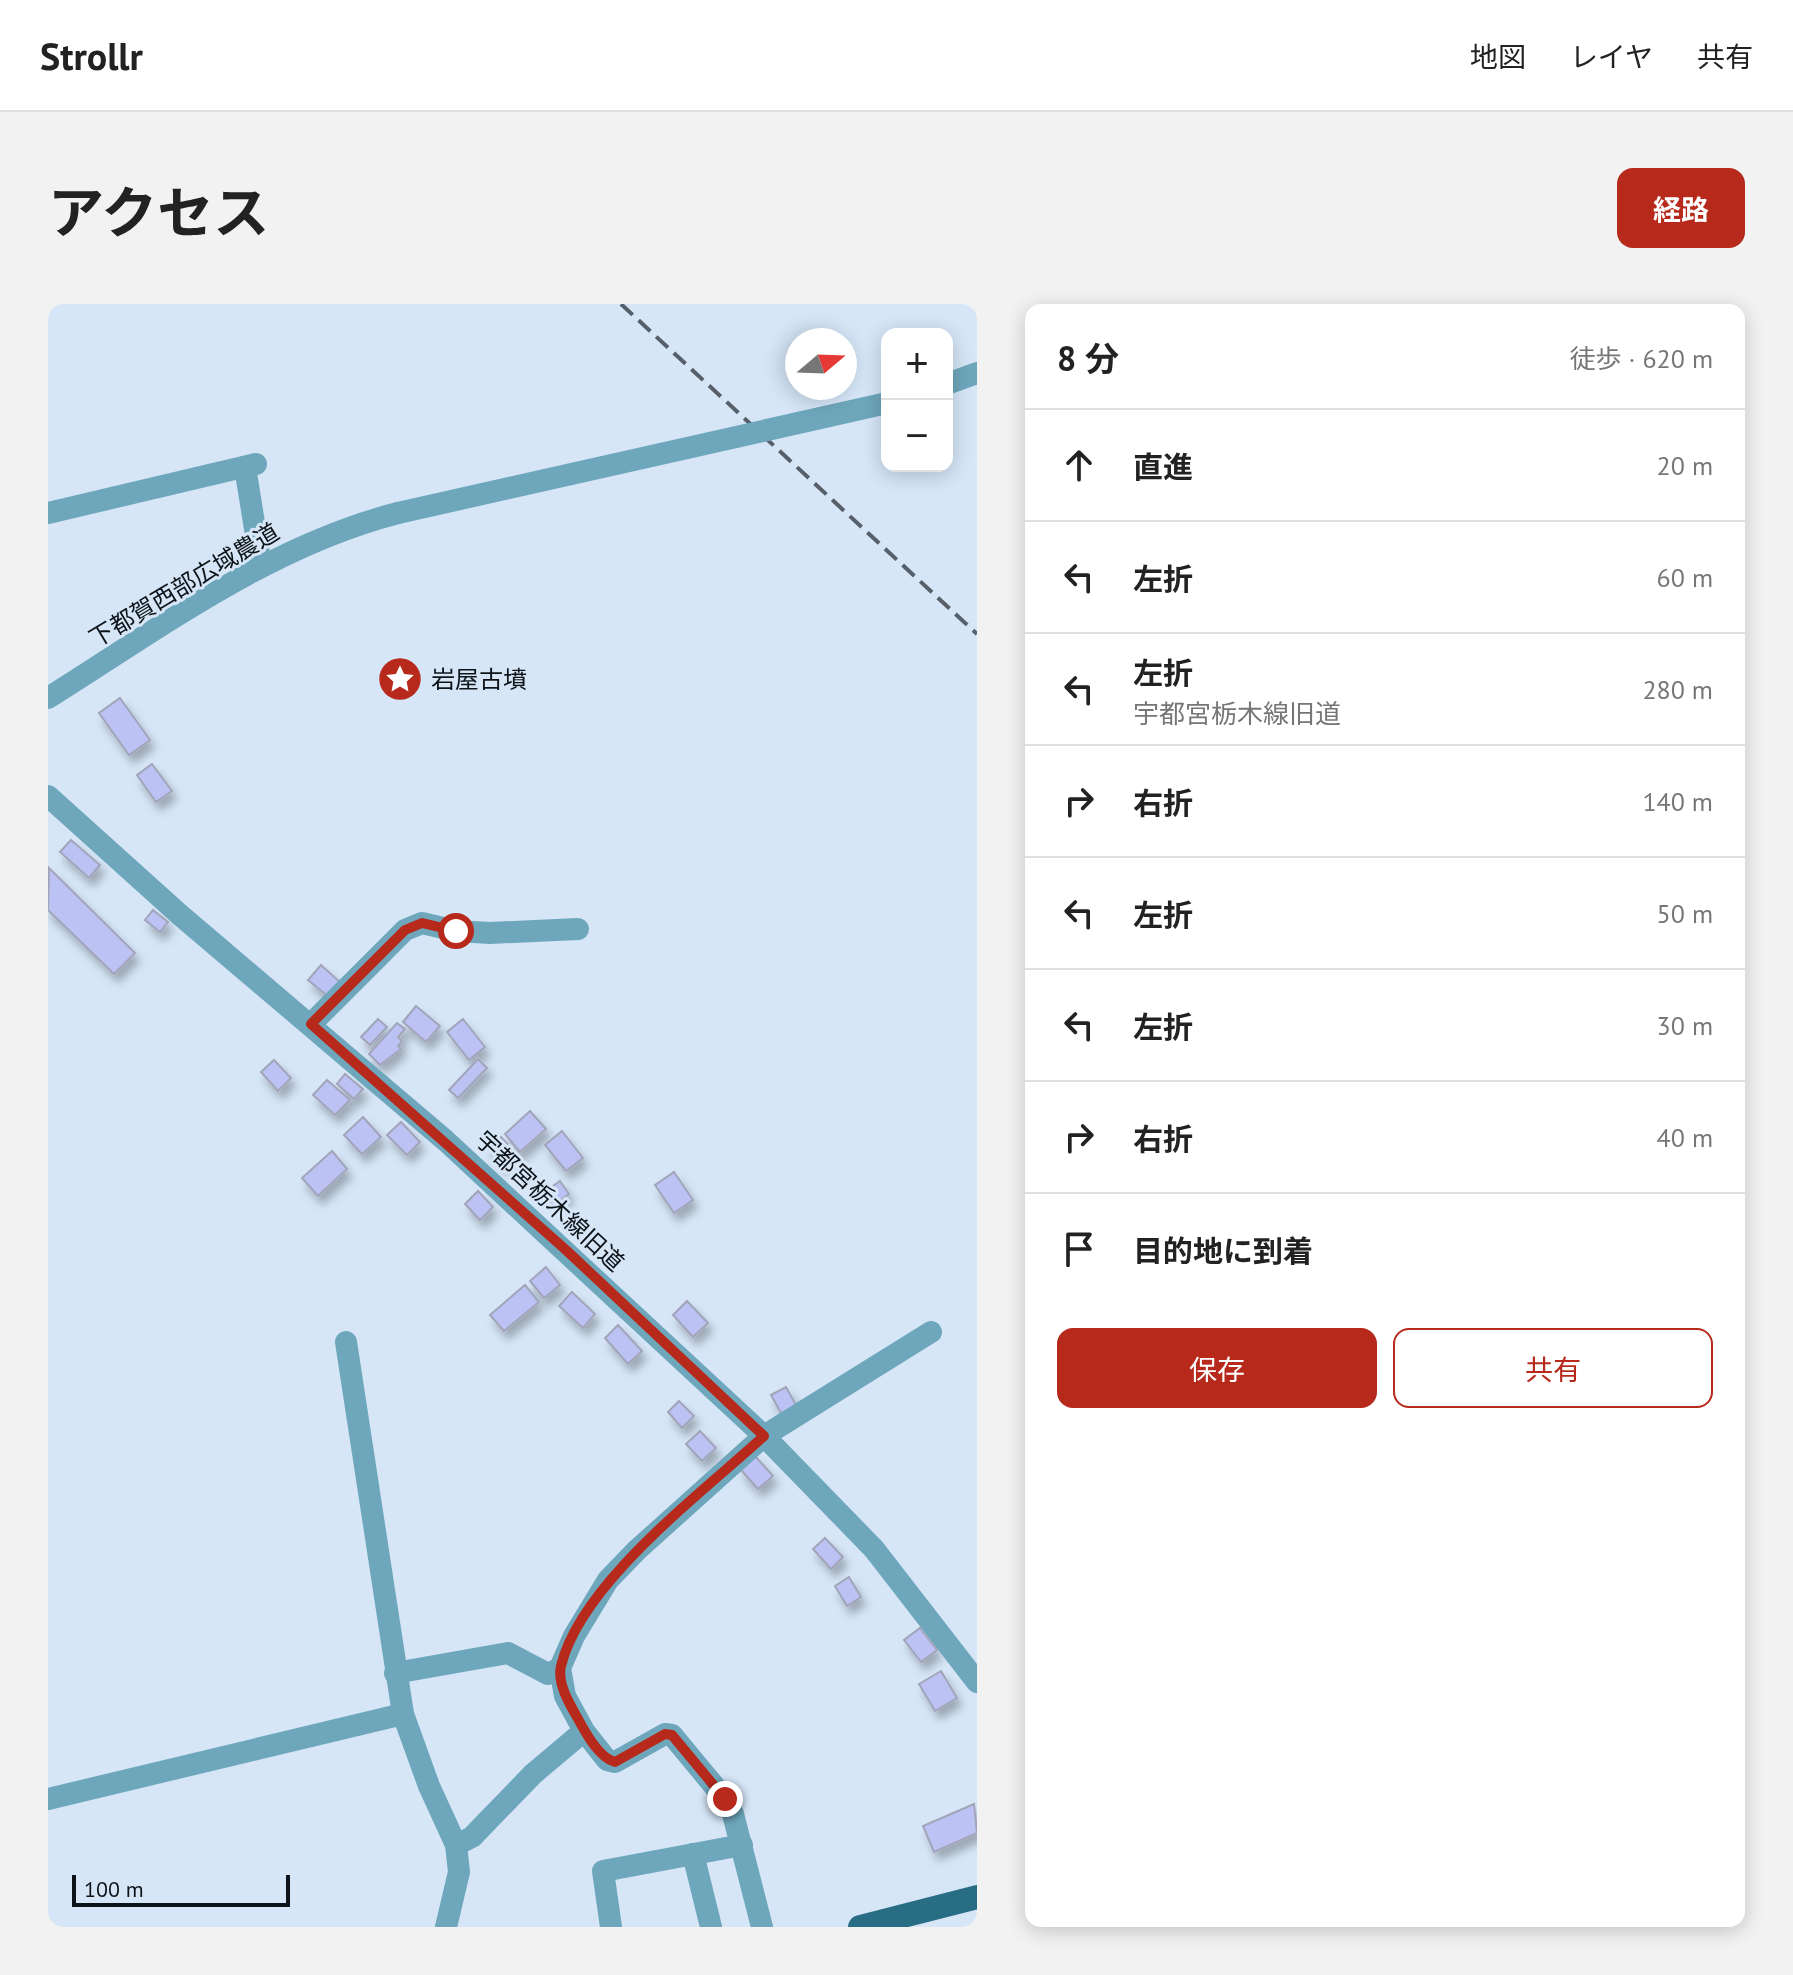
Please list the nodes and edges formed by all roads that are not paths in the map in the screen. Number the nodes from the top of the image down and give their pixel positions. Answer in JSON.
{"nodes":[{"id":1,"x":977,"y":373,"type":"edge"},
{"id":2,"x":953,"y":382,"type":"edge"},
{"id":3,"x":881,"y":404,"type":"edge"},
{"id":4,"x":48,"y":513,"type":"edge"},
{"id":5,"x":261,"y":566,"type":"junction"},
{"id":6,"x":48,"y":698,"type":"edge"},
{"id":7,"x":48,"y":796,"type":"edge"},
{"id":8,"x":578,"y":929,"type":"dead end"},
{"id":9,"x":311,"y":1024,"type":"junction"},
{"id":10,"x":931,"y":1332,"type":"dead end"},
{"id":11,"x":346,"y":1342,"type":"dead end"},
{"id":12,"x":764,"y":1436,"type":"junction"},
{"id":13,"x":560,"y":1668,"type":"junction"},
{"id":14,"x":395,"y":1673,"type":"junction"},
{"id":15,"x":977,"y":1682,"type":"edge"},
{"id":16,"x":403,"y":1714,"type":"junction"},
{"id":17,"x":584,"y":1731,"type":"junction"},
{"id":18,"x":48,"y":1799,"type":"edge"},
{"id":19,"x":456,"y":1845,"type":"junction"},
{"id":20,"x":742,"y":1845,"type":"junction"},
{"id":21,"x":693,"y":1854,"type":"junction"},
{"id":22,"x":977,"y":1897,"type":"edge"},
{"id":23,"x":932,"y":1918,"type":"edge"},
{"id":24,"x":446,"y":1927,"type":"edge"},
{"id":25,"x":611,"y":1927,"type":"edge"},
{"id":26,"x":711,"y":1927,"type":"edge"},
{"id":27,"x":762,"y":1927,"type":"edge"},
{"id":28,"x":860,"y":1927,"type":"edge"}],
"edges":[{"from":1,"to":2,"type":"street"},
{"from":3,"to":5,"type":"street","name":"下都賀西部広域農道","bridge":true},
{"from":4,"to":5,"type":"street"},
{"from":5,"to":6,"type":"street","name":"下都賀西部広域農道"},
{"from":7,"to":9,"type":"street","name":"宇都宮栃木線旧道"},
{"from":8,"to":9,"type":"street"},
{"from":9,"to":12,"type":"street","name":"宇都宮栃木線旧道"},
{"from":10,"to":12,"type":"street"},
{"from":11,"to":14,"type":"street"},
{"from":12,"to":13,"type":"street"},
{"from":12,"to":15,"type":"street","name":"宇都宮栃木線旧道"},
{"from":13,"to":14,"type":"street"},
{"from":13,"to":17,"type":"street"},
{"from":14,"to":16,"type":"street"},
{"from":16,"to":18,"type":"street"},
{"from":16,"to":19,"type":"street"},
{"from":17,"to":19,"type":"street"},
{"from":17,"to":20,"type":"street"},
{"from":19,"to":24,"type":"street"},
{"from":20,"to":21,"type":"street"},
{"from":20,"to":27,"type":"street"},
{"from":21,"to":25,"type":"street"},
{"from":21,"to":26,"type":"street"},
{"from":22,"to":23,"type":"main road"},
{"from":23,"to":28,"type":"main road"}]}
